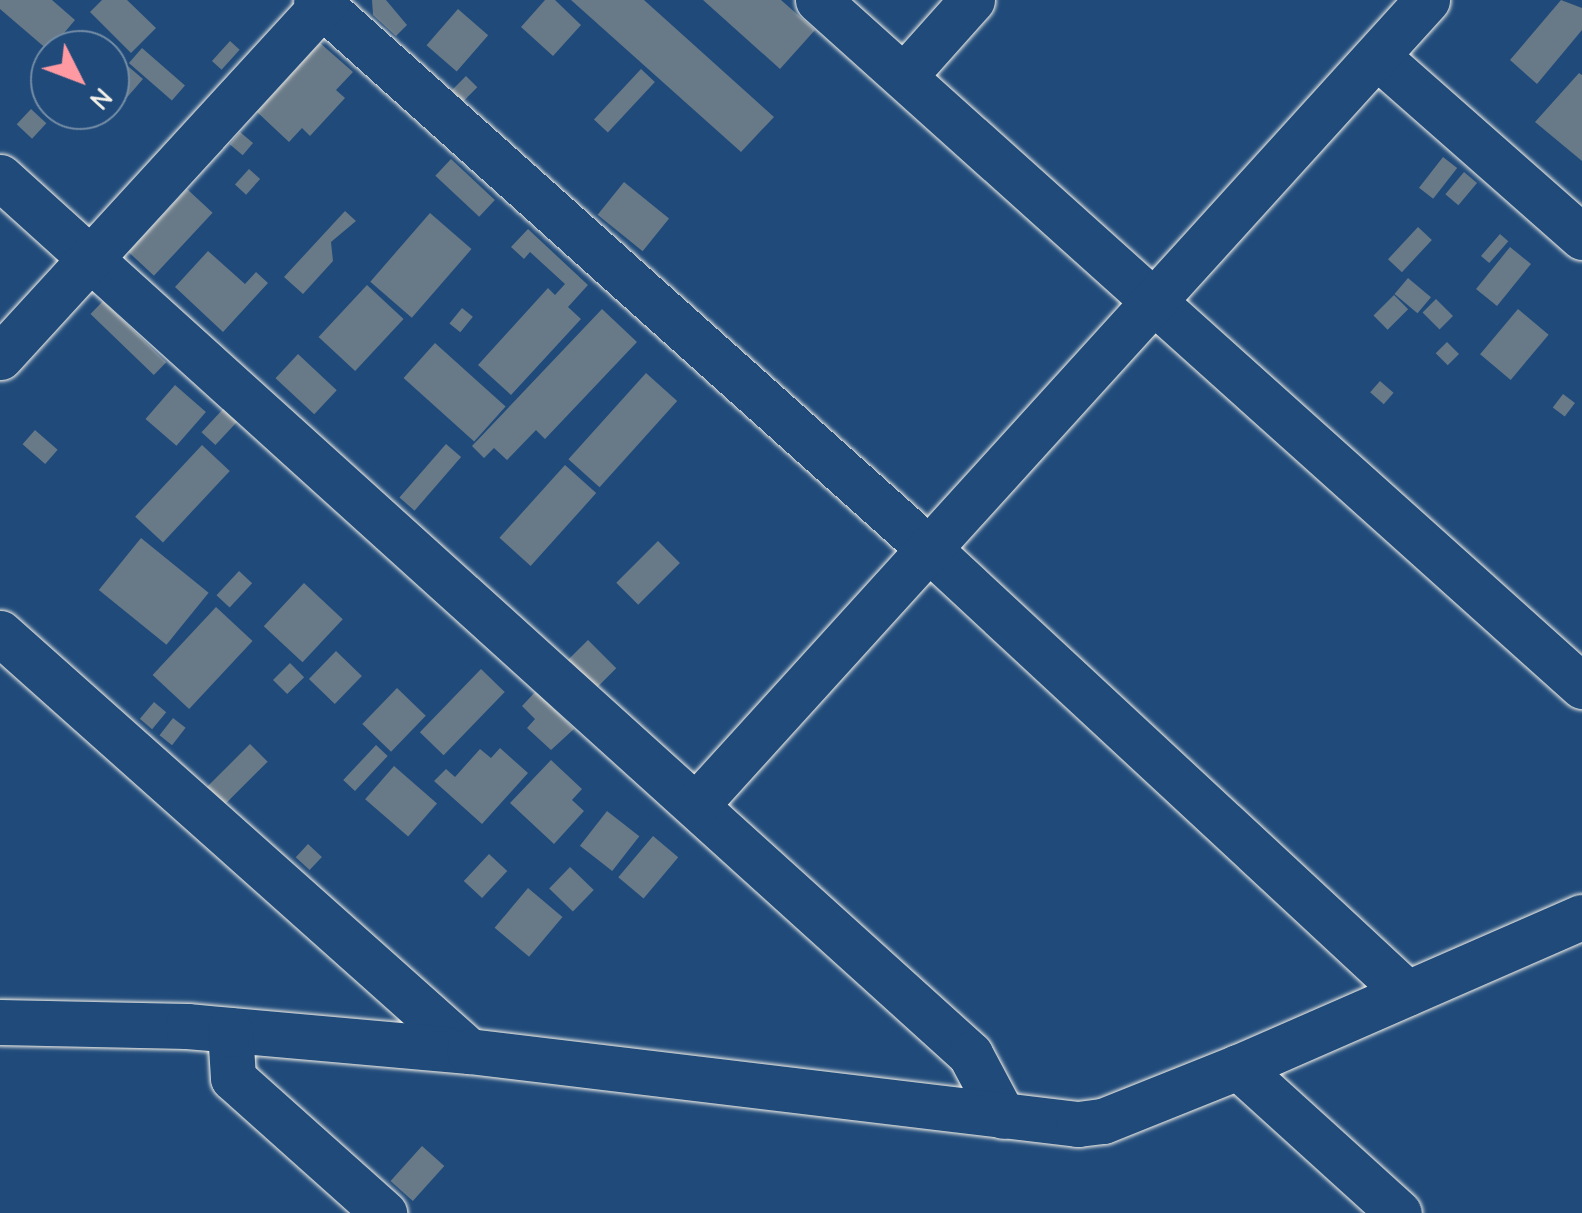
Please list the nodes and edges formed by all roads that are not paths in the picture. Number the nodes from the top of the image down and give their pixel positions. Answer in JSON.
{"nodes":[{"id":1,"x":818,"y":0,"type":"edge"},
{"id":2,"x":972,"y":0,"type":"edge"},
{"id":3,"x":1428,"y":0,"type":"edge"},
{"id":4,"x":321,"y":2,"type":"edge"},
{"id":5,"x":1378,"y":57,"type":"junction"},
{"id":6,"x":904,"y":76,"type":"junction"},
{"id":7,"x":0,"y":177,"type":"edge"},
{"id":8,"x":1582,"y":237,"type":"edge"},
{"id":9,"x":89,"y":259,"type":"junction"},
{"id":10,"x":1156,"y":302,"type":"junction"},
{"id":11,"x":0,"y":358,"type":"edge"},
{"id":12,"x":930,"y":550,"type":"junction"},
{"id":13,"x":0,"y":634,"type":"edge"},
{"id":14,"x":1582,"y":686,"type":"edge"},
{"id":15,"x":697,"y":804,"type":"junction"},
{"id":16,"x":1582,"y":917,"type":"edge"},
{"id":17,"x":1406,"y":993,"type":"junction"},
{"id":18,"x":0,"y":1022,"type":"edge"},
{"id":19,"x":230,"y":1030,"type":"junction"},
{"id":20,"x":469,"y":1052,"type":"junction"},
{"id":21,"x":1238,"y":1067,"type":"junction"},
{"id":22,"x":1003,"y":1116,"type":"junction"},
{"id":23,"x":384,"y":1213,"type":"edge"},
{"id":24,"x":1399,"y":1213,"type":"edge"}],
"edges":[{"from":1,"to":6,"type":"street"},
{"from":2,"to":6,"type":"street"},
{"from":3,"to":5,"type":"street"},
{"from":4,"to":9,"type":"street"},
{"from":4,"to":12,"type":"street"},
{"from":5,"to":8,"type":"street"},
{"from":5,"to":10,"type":"street"},
{"from":6,"to":10,"type":"street"},
{"from":7,"to":9,"type":"street"},
{"from":9,"to":11,"type":"street"},
{"from":9,"to":15,"type":"street"},
{"from":10,"to":12,"type":"street"},
{"from":10,"to":14,"type":"street"},
{"from":12,"to":15,"type":"street"},
{"from":12,"to":17,"type":"street"},
{"from":13,"to":20,"type":"street"},
{"from":15,"to":22,"type":"street"},
{"from":16,"to":17,"type":"street"},
{"from":17,"to":21,"type":"street"},
{"from":18,"to":19,"type":"street"},
{"from":19,"to":20,"type":"street"},
{"from":19,"to":23,"type":"street"},
{"from":20,"to":22,"type":"street"},
{"from":21,"to":22,"type":"street"},
{"from":21,"to":24,"type":"street"}]}
